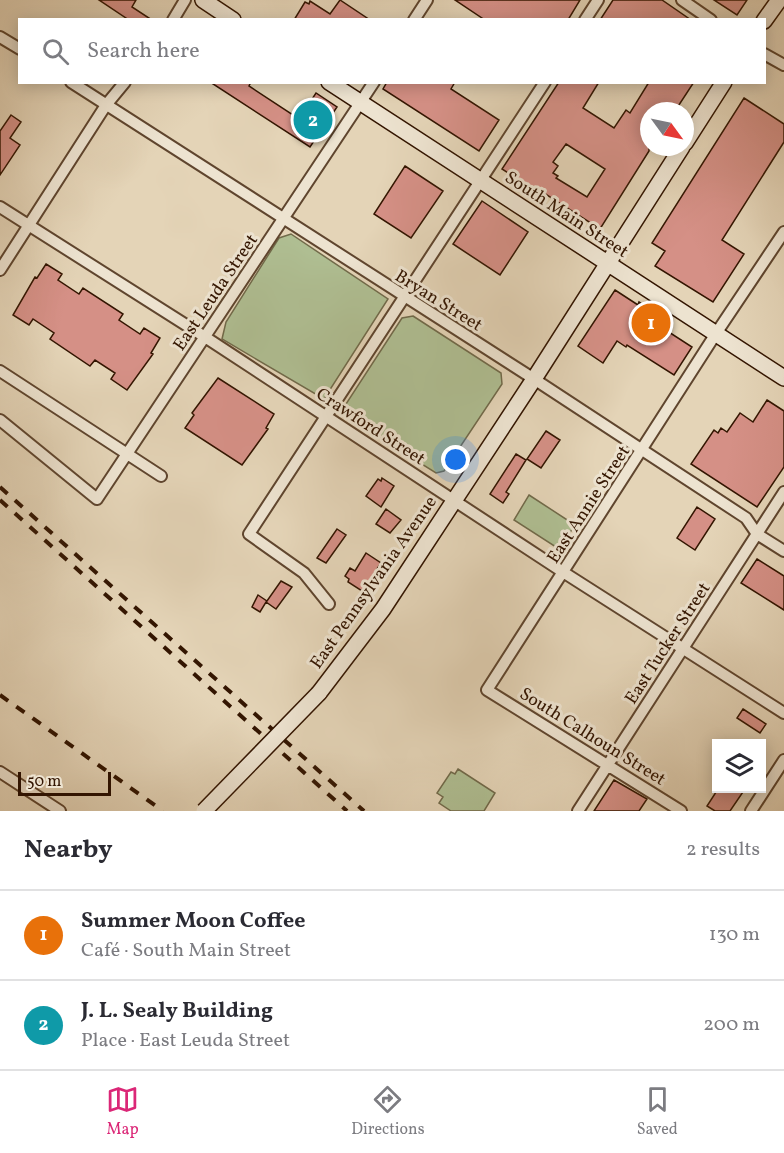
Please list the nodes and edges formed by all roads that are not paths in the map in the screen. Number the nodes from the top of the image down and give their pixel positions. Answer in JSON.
{"nodes":[{"id":1,"x":185,"y":0,"type":"edge"},
{"id":2,"x":204,"y":0,"type":"edge"},
{"id":3,"x":427,"y":0,"type":"edge"},
{"id":4,"x":598,"y":0,"type":"edge"},
{"id":5,"x":682,"y":0,"type":"edge"},
{"id":6,"x":778,"y":0,"type":"edge"},
{"id":7,"x":174,"y":18,"type":"edge"},
{"id":8,"x":230,"y":18,"type":"edge"},
{"id":9,"x":415,"y":18,"type":"edge"},
{"id":10,"x":586,"y":18,"type":"edge"},
{"id":11,"x":708,"y":18,"type":"edge"},
{"id":12,"x":766,"y":19,"type":"edge"},
{"id":13,"x":0,"y":37,"type":"edge"},
{"id":14,"x":18,"y":48,"type":"edge"},
{"id":15,"x":766,"y":55,"type":"edge"},
{"id":16,"x":784,"y":65,"type":"edge"},
{"id":17,"x":74,"y":84,"type":"edge"},
{"id":18,"x":122,"y":84,"type":"edge"},
{"id":19,"x":332,"y":84,"type":"edge"},
{"id":20,"x":373,"y":84,"type":"edge"},
{"id":21,"x":544,"y":84,"type":"edge"},
{"id":22,"x":723,"y":84,"type":"edge"},
{"id":23,"x":360,"y":103,"type":"junction"},
{"id":24,"x":106,"y":105,"type":"junction"},
{"id":25,"x":694,"y":129,"type":"edge"},
{"id":26,"x":676,"y":156,"type":"edge"},
{"id":27,"x":481,"y":182,"type":"junction"},
{"id":28,"x":0,"y":207,"type":"edge"},
{"id":29,"x":283,"y":219,"type":"junction"},
{"id":30,"x":29,"y":225,"type":"junction"},
{"id":31,"x":784,"y":232,"type":"edge"},
{"id":32,"x":608,"y":264,"type":"junction"},
{"id":33,"x":0,"y":270,"type":"edge"},
{"id":34,"x":405,"y":298,"type":"junction"},
{"id":35,"x":716,"y":334,"type":"junction"},
{"id":36,"x":205,"y":337,"type":"junction"},
{"id":37,"x":0,"y":371,"type":"edge"},
{"id":38,"x":784,"y":378,"type":"edge"},
{"id":39,"x":534,"y":379,"type":"junction"},
{"id":40,"x":327,"y":416,"type":"junction"},
{"id":41,"x":0,"y":420,"type":"edge"},
{"id":42,"x":642,"y":449,"type":"junction"},
{"id":43,"x":127,"y":455,"type":"junction"},
{"id":44,"x":161,"y":476,"type":"dead end"},
{"id":45,"x":784,"y":492,"type":"edge"},
{"id":46,"x":454,"y":500,"type":"junction"},
{"id":47,"x":757,"y":534,"type":"junction"},
{"id":48,"x":784,"y":551,"type":"edge"},
{"id":49,"x":563,"y":572,"type":"junction"},
{"id":50,"x":329,"y":604,"type":"dead end"},
{"id":51,"x":684,"y":648,"type":"junction"},
{"id":52,"x":487,"y":690,"type":"joint"},
{"id":53,"x":784,"y":713,"type":"edge"},
{"id":54,"x":784,"y":760,"type":"edge"},
{"id":55,"x":608,"y":765,"type":"junction"},
{"id":56,"x":0,"y":772,"type":"edge"},
{"id":57,"x":60,"y":811,"type":"edge"},
{"id":58,"x":204,"y":811,"type":"edge"},
{"id":59,"x":578,"y":811,"type":"edge"},
{"id":60,"x":681,"y":811,"type":"edge"},
{"id":61,"x":751,"y":811,"type":"edge"}],
"edges":[{"from":1,"to":7,"type":"street"},
{"from":2,"to":8,"type":"street"},
{"from":3,"to":9,"type":"street"},
{"from":4,"to":10,"type":"street"},
{"from":5,"to":11,"type":"street"},
{"from":6,"to":12,"type":"street"},
{"from":13,"to":14,"type":"street"},
{"from":15,"to":16,"type":"street"},
{"from":17,"to":24,"type":"street","name":"Bryan Street"},
{"from":18,"to":24,"type":"street"},
{"from":19,"to":23,"type":"street","name":"South Main Street"},
{"from":20,"to":23,"type":"street","name":"East Leuda Street"},
{"from":21,"to":27,"type":"street"},
{"from":22,"to":25,"type":"street"},
{"from":23,"to":27,"type":"street","name":"South Main Street"},
{"from":23,"to":29,"type":"street","name":"East Leuda Street"},
{"from":24,"to":29,"type":"street","name":"Bryan Street"},
{"from":24,"to":30,"type":"street"},
{"from":26,"to":32,"type":"street","name":"East Pennsylvania Avenue"},
{"from":27,"to":32,"type":"street","name":"South Main Street"},
{"from":27,"to":34,"type":"street"},
{"from":28,"to":30,"type":"street","name":"Crawford Street"},
{"from":29,"to":34,"type":"street","name":"Bryan Street"},
{"from":29,"to":36,"type":"street","name":"East Leuda Street"},
{"from":30,"to":33,"type":"street"},
{"from":30,"to":36,"type":"street","name":"Crawford Street"},
{"from":31,"to":35,"type":"street","name":"East Annie Street"},
{"from":32,"to":35,"type":"street","name":"South Main Street"},
{"from":32,"to":39,"type":"street","name":"East Pennsylvania Avenue"},
{"from":34,"to":39,"type":"street","name":"Bryan Street"},
{"from":34,"to":40,"type":"street"},
{"from":35,"to":38,"type":"street","name":"South Main Street"},
{"from":35,"to":42,"type":"street","name":"East Annie Street"},
{"from":36,"to":40,"type":"street","name":"Crawford Street"},
{"from":36,"to":43,"type":"street","name":"East Leuda Street"},
{"from":37,"to":43,"type":"street"},
{"from":39,"to":42,"type":"street","name":"Bryan Street"},
{"from":39,"to":46,"type":"street","name":"East Pennsylvania Avenue"},
{"from":40,"to":46,"type":"street","name":"Crawford Street"},
{"from":40,"to":50,"type":"street"},
{"from":41,"to":43,"type":"street","name":"East Leuda Street"},
{"from":42,"to":47,"type":"street","name":"Bryan Street"},
{"from":42,"to":49,"type":"street","name":"East Annie Street"},
{"from":43,"to":44,"type":"street"},
{"from":45,"to":47,"type":"street","name":"East Tucker Street"},
{"from":46,"to":49,"type":"street","name":"Crawford Street"},
{"from":46,"to":58,"type":"street","name":"East Pennsylvania Avenue","bridge":true},
{"from":47,"to":48,"type":"street","name":"Bryan Street"},
{"from":47,"to":51,"type":"street","name":"East Tucker Street"},
{"from":49,"to":51,"type":"street","name":"Crawford Street"},
{"from":49,"to":52,"type":"street","name":"East Annie Street"},
{"from":51,"to":53,"type":"street","name":"Crawford Street"},
{"from":51,"to":55,"type":"street","name":"East Tucker Street"},
{"from":52,"to":55,"type":"street","name":"South Calhoun Street"},
{"from":54,"to":61,"type":"street"},
{"from":55,"to":59,"type":"street","name":"East Tucker Street"},
{"from":55,"to":60,"type":"street","name":"South Calhoun Street"},
{"from":56,"to":57,"type":"street"}]}
